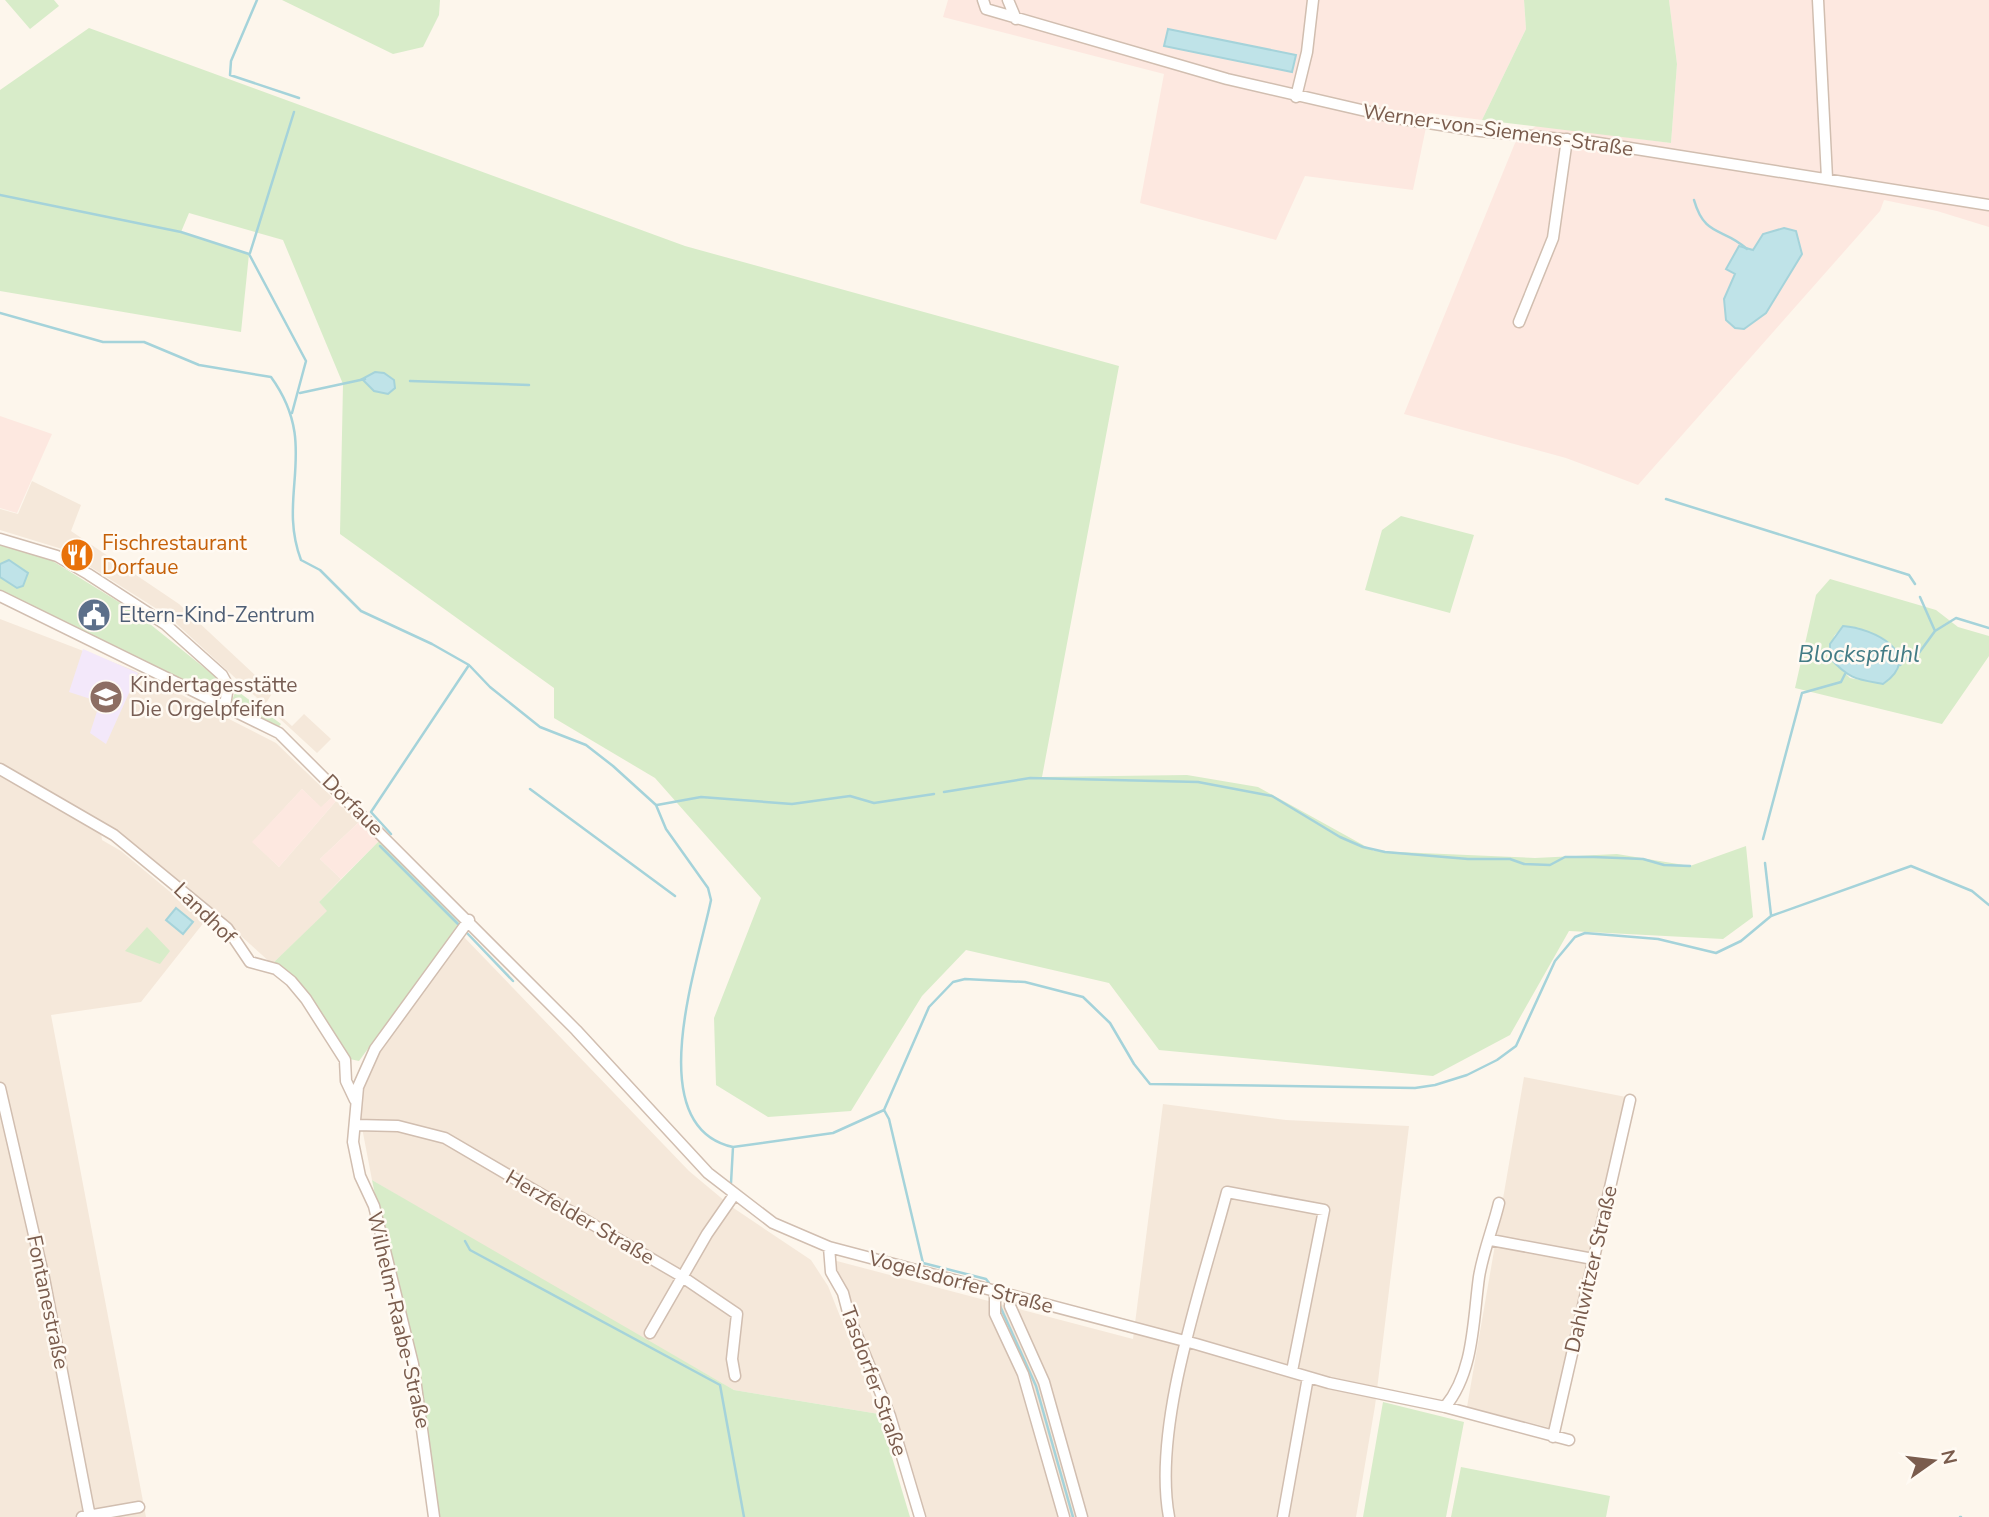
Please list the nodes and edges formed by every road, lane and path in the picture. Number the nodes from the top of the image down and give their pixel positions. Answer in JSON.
{"nodes":[{"id":1,"x":983,"y":0,"type":"edge"},
{"id":2,"x":1007,"y":0,"type":"edge"},
{"id":3,"x":1313,"y":0,"type":"edge"},
{"id":4,"x":1818,"y":0,"type":"edge"},
{"id":5,"x":1016,"y":19,"type":"junction"},
{"id":6,"x":1296,"y":97,"type":"junction"},
{"id":7,"x":1567,"y":139,"type":"junction"},
{"id":8,"x":1828,"y":178,"type":"junction"},
{"id":9,"x":1989,"y":205,"type":"edge"},
{"id":10,"x":1519,"y":322,"type":"dead end"},
{"id":11,"x":0,"y":539,"type":"edge"},
{"id":12,"x":0,"y":596,"type":"edge"},
{"id":13,"x":225,"y":706,"type":"junction"},
{"id":14,"x":0,"y":769,"type":"edge"},
{"id":15,"x":468,"y":920,"type":"junction"},
{"id":16,"x":0,"y":1088,"type":"edge"},
{"id":17,"x":1630,"y":1100,"type":"dead end"},
{"id":18,"x":355,"y":1101,"type":"junction"},
{"id":19,"x":356,"y":1125,"type":"junction"},
{"id":20,"x":734,"y":1195,"type":"junction"},
{"id":21,"x":1499,"y":1203,"type":"dead end"},
{"id":22,"x":1491,"y":1240,"type":"junction"},
{"id":23,"x":828,"y":1247,"type":"junction"},
{"id":24,"x":1593,"y":1259,"type":"junction"},
{"id":25,"x":681,"y":1276,"type":"junction"},
{"id":26,"x":995,"y":1290,"type":"junction"},
{"id":27,"x":1011,"y":1294,"type":"junction"},
{"id":28,"x":650,"y":1333,"type":"dead end"},
{"id":29,"x":1187,"y":1342,"type":"junction"},
{"id":30,"x":1292,"y":1371,"type":"junction"},
{"id":31,"x":735,"y":1376,"type":"dead end"},
{"id":32,"x":1308,"y":1377,"type":"junction"},
{"id":33,"x":1445,"y":1407,"type":"junction"},
{"id":34,"x":1553,"y":1437,"type":"junction"},
{"id":35,"x":1569,"y":1440,"type":"dead end"},
{"id":36,"x":139,"y":1507,"type":"dead end"},
{"id":37,"x":87,"y":1517,"type":"edge"},
{"id":38,"x":434,"y":1517,"type":"edge"},
{"id":39,"x":920,"y":1517,"type":"edge"},
{"id":40,"x":1064,"y":1517,"type":"edge"},
{"id":41,"x":1082,"y":1517,"type":"edge"},
{"id":42,"x":1170,"y":1517,"type":"edge"},
{"id":43,"x":1283,"y":1517,"type":"edge"}],
"edges":[{"from":1,"to":5,"type":"street","name":"Werner-von-Siemens-Straße"},
{"from":2,"to":5,"type":"street"},
{"from":3,"to":6,"type":"street"},
{"from":4,"to":8,"type":"street"},
{"from":5,"to":6,"type":"street","name":"Werner-von-Siemens-Straße"},
{"from":6,"to":7,"type":"street","name":"Werner-von-Siemens-Straße"},
{"from":7,"to":8,"type":"street","name":"Werner-von-Siemens-Straße"},
{"from":7,"to":10,"type":"street"},
{"from":8,"to":9,"type":"street","name":"Werner-von-Siemens-Straße"},
{"from":11,"to":13,"type":"street"},
{"from":12,"to":13,"type":"street","name":"Dorfaue"},
{"from":13,"to":15,"type":"street","name":"Dorfaue"},
{"from":14,"to":18,"type":"street","name":"Landhof"},
{"from":15,"to":18,"type":"street"},
{"from":15,"to":20,"type":"street","name":"Vogelsdorfer Straße"},
{"from":16,"to":37,"type":"street","name":"Fontanestraße"},
{"from":17,"to":24,"type":"street","name":"Dahlwitzer Straße"},
{"from":18,"to":19,"type":"street","name":"Wilhelm-Raabe-Straße"},
{"from":19,"to":25,"type":"street","name":"Herzfelder Straße"},
{"from":19,"to":38,"type":"street","name":"Wilhelm-Raabe-Straße"},
{"from":20,"to":23,"type":"street","name":"Vogelsdorfer Straße"},
{"from":20,"to":25,"type":"street"},
{"from":21,"to":22,"type":"street"},
{"from":22,"to":24,"type":"street"},
{"from":22,"to":33,"type":"street"},
{"from":23,"to":26,"type":"street","name":"Vogelsdorfer Straße"},
{"from":23,"to":39,"type":"street","name":"Tasdorfer Straße"},
{"from":24,"to":34,"type":"street","name":"Dahlwitzer Straße"},
{"from":25,"to":28,"type":"street"},
{"from":25,"to":31,"type":"street","name":"Herzfelder Straße"},
{"from":26,"to":27,"type":"street","name":"Vogelsdorfer Straße"},
{"from":26,"to":40,"type":"street"},
{"from":27,"to":29,"type":"street","name":"Vogelsdorfer Straße"},
{"from":27,"to":41,"type":"street"},
{"from":29,"to":30,"type":"street","name":"Vogelsdorfer Straße"},
{"from":29,"to":30,"type":"street"},
{"from":29,"to":42,"type":"street"},
{"from":30,"to":32,"type":"street","name":"Vogelsdorfer Straße"},
{"from":32,"to":33,"type":"street","name":"Vogelsdorfer Straße"},
{"from":32,"to":43,"type":"street"},
{"from":33,"to":34,"type":"street","name":"Vogelsdorfer Straße"},
{"from":34,"to":35,"type":"street","name":"Vogelsdorfer Straße"},
{"from":36,"to":37,"type":"street"}]}
